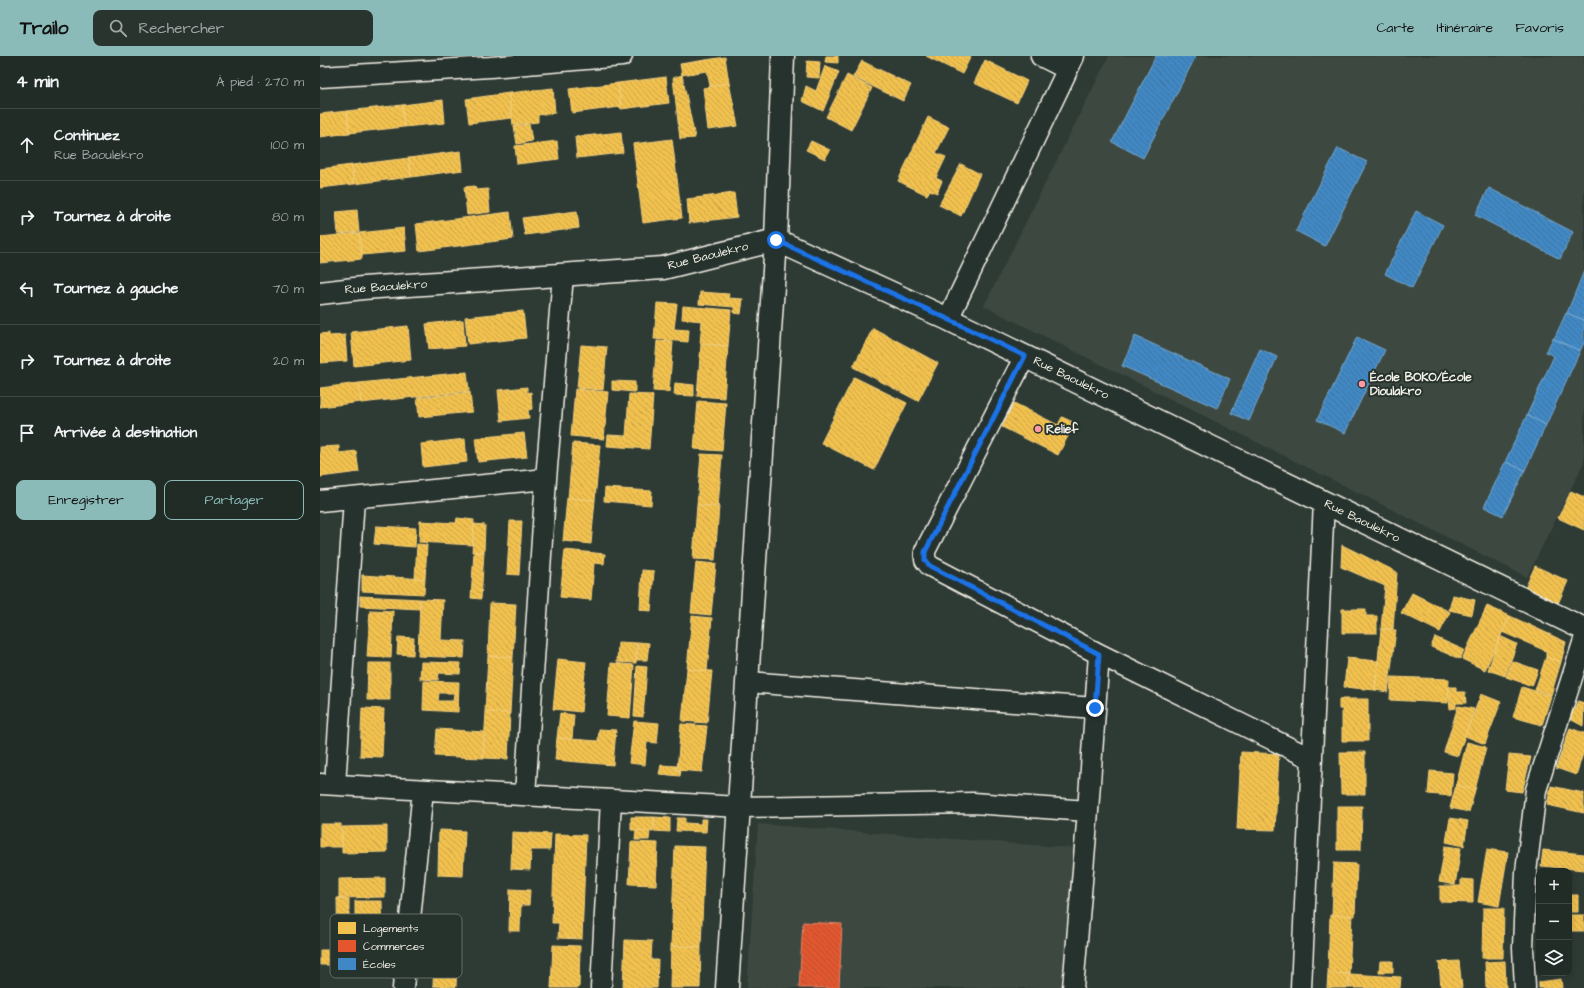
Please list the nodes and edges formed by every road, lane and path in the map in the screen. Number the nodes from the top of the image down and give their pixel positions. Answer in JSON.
{"nodes":[{"id":1,"x":622,"y":56,"type":"edge"},
{"id":2,"x":783,"y":56,"type":"edge"},
{"id":3,"x":1041,"y":56,"type":"edge"},
{"id":4,"x":1070,"y":63,"type":"edge"},
{"id":5,"x":320,"y":77,"type":"edge"},
{"id":6,"x":776,"y":240,"type":"junction"},
{"id":7,"x":563,"y":275,"type":"junction"},
{"id":8,"x":320,"y":293,"type":"edge"},
{"id":9,"x":948,"y":319,"type":"junction"},
{"id":10,"x":1025,"y":356,"type":"junction"},
{"id":11,"x":546,"y":479,"type":"junction"},
{"id":12,"x":354,"y":499,"type":"junction"},
{"id":13,"x":320,"y":501,"type":"edge"},
{"id":14,"x":1324,"y":502,"type":"junction"},
{"id":15,"x":1584,"y":629,"type":"edge"},
{"id":16,"x":1584,"y":640,"type":"edge"},
{"id":17,"x":1099,"y":654,"type":"junction"},
{"id":18,"x":747,"y":682,"type":"junction"},
{"id":19,"x":1095,"y":708,"type":"junction"},
{"id":20,"x":1312,"y":759,"type":"junction"},
{"id":21,"x":328,"y":784,"type":"edge"},
{"id":22,"x":423,"y":790,"type":"junction"},
{"id":23,"x":525,"y":795,"type":"junction"},
{"id":24,"x":611,"y":800,"type":"junction"},
{"id":25,"x":740,"y":807,"type":"junction"},
{"id":26,"x":1088,"y":811,"type":"junction"},
{"id":27,"x":410,"y":914,"type":"edge"},
{"id":28,"x":404,"y":978,"type":"edge"},
{"id":29,"x":403,"y":988,"type":"edge"},
{"id":30,"x":601,"y":988,"type":"edge"},
{"id":31,"x":727,"y":988,"type":"edge"},
{"id":32,"x":1073,"y":988,"type":"edge"},
{"id":33,"x":1301,"y":988,"type":"edge"},
{"id":34,"x":1525,"y":988,"type":"edge"}],
"edges":[{"from":1,"to":5,"type":"street"},
{"from":2,"to":6,"type":"street"},
{"from":3,"to":4,"type":"street"},
{"from":4,"to":9,"type":"street"},
{"from":6,"to":7,"type":"street","name":"Rue Baoulekro"},
{"from":6,"to":9,"type":"street","name":"Rue Baoulekro"},
{"from":6,"to":18,"type":"street"},
{"from":7,"to":8,"type":"street","name":"Rue Baoulekro"},
{"from":7,"to":11,"type":"street"},
{"from":9,"to":10,"type":"street","name":"Rue Baoulekro"},
{"from":10,"to":14,"type":"street","name":"Rue Baoulekro"},
{"from":10,"to":17,"type":"street"},
{"from":11,"to":12,"type":"street"},
{"from":11,"to":23,"type":"street"},
{"from":12,"to":13,"type":"street"},
{"from":12,"to":21,"type":"street"},
{"from":14,"to":15,"type":"street","name":"Rue Baoulekro"},
{"from":14,"to":20,"type":"street"},
{"from":16,"to":34,"type":"street"},
{"from":17,"to":19,"type":"street"},
{"from":17,"to":20,"type":"street"},
{"from":18,"to":19,"type":"street"},
{"from":18,"to":25,"type":"street"},
{"from":19,"to":26,"type":"street"},
{"from":20,"to":33,"type":"street"},
{"from":21,"to":22,"type":"street"},
{"from":22,"to":23,"type":"street"},
{"from":22,"to":27,"type":"street"},
{"from":23,"to":24,"type":"street"},
{"from":24,"to":25,"type":"street"},
{"from":24,"to":30,"type":"street"},
{"from":25,"to":26,"type":"street"},
{"from":25,"to":31,"type":"street"},
{"from":26,"to":32,"type":"street"},
{"from":28,"to":29,"type":"street"}]}
